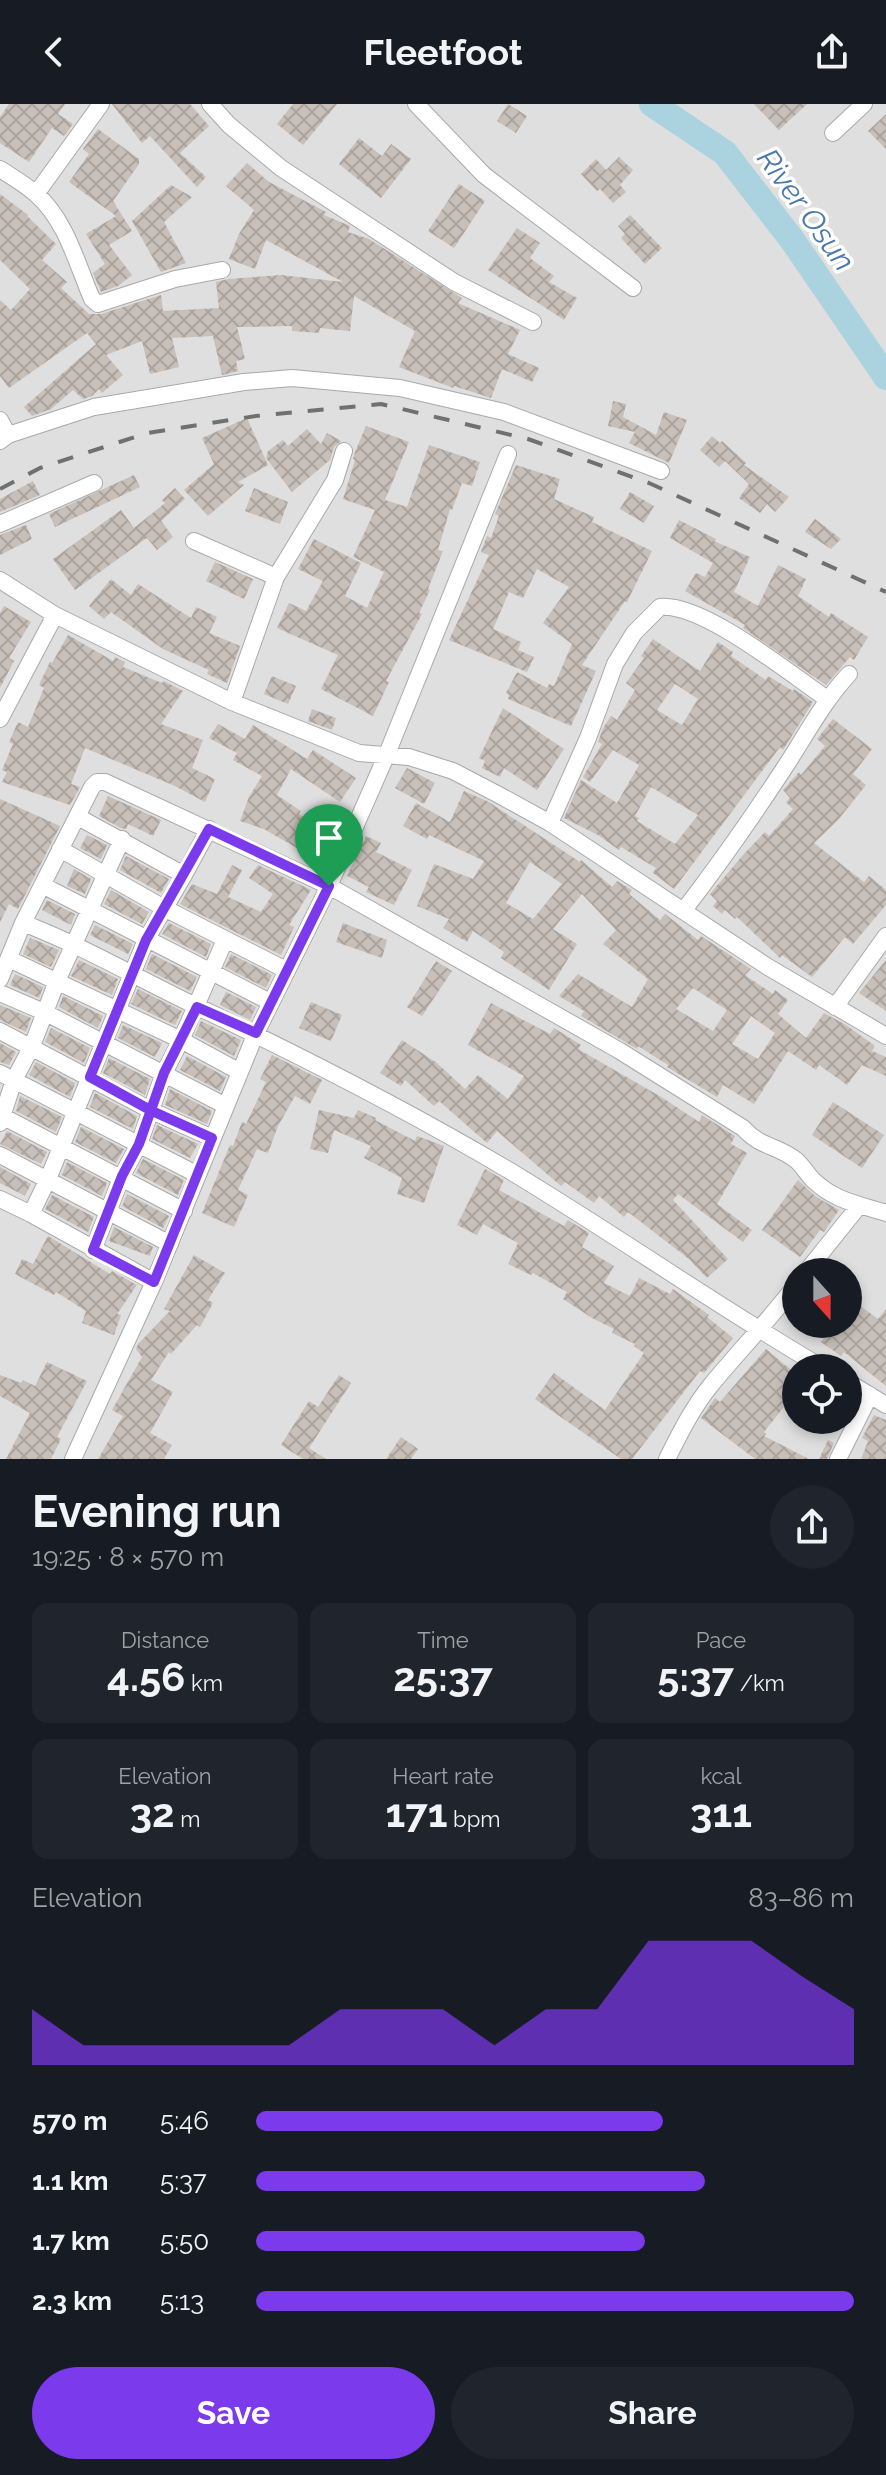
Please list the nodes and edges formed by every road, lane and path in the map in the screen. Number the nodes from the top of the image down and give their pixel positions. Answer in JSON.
{"nodes":[{"id":1,"x":101,"y":104,"type":"edge"},
{"id":2,"x":210,"y":104,"type":"edge"},
{"id":3,"x":416,"y":104,"type":"edge"},
{"id":4,"x":864,"y":104,"type":"edge"},
{"id":5,"x":833,"y":133,"type":"dead end"},
{"id":6,"x":0,"y":169,"type":"edge"},
{"id":7,"x":36,"y":194,"type":"junction"},
{"id":8,"x":222,"y":270,"type":"dead end"},
{"id":9,"x":633,"y":288,"type":"dead end"},
{"id":10,"x":533,"y":322,"type":"dead end"},
{"id":11,"x":3,"y":432,"type":"edge"},
{"id":12,"x":344,"y":451,"type":"dead end"},
{"id":13,"x":508,"y":454,"type":"dead end"},
{"id":14,"x":661,"y":471,"type":"dead end"},
{"id":15,"x":94,"y":483,"type":"dead end"},
{"id":16,"x":0,"y":524,"type":"edge"},
{"id":17,"x":194,"y":541,"type":"dead end"},
{"id":18,"x":276,"y":577,"type":"junction"},
{"id":19,"x":0,"y":580,"type":"edge"},
{"id":20,"x":55,"y":615,"type":"junction"},
{"id":21,"x":849,"y":674,"type":"dead end"},
{"id":22,"x":827,"y":699,"type":"junction"},
{"id":23,"x":232,"y":702,"type":"junction"},
{"id":24,"x":0,"y":719,"type":"edge"},
{"id":25,"x":387,"y":754,"type":"junction"},
{"id":26,"x":78,"y":817,"type":"junction"},
{"id":27,"x":550,"y":823,"type":"junction"},
{"id":28,"x":209,"y":829,"type":"junction"},
{"id":29,"x":122,"y":839,"type":"junction"},
{"id":30,"x":60,"y":849,"type":"junction"},
{"id":31,"x":106,"y":875,"type":"junction"},
{"id":32,"x":184,"y":875,"type":"junction"},
{"id":33,"x":42,"y":885,"type":"junction"},
{"id":34,"x":329,"y":886,"type":"junction"},
{"id":35,"x":164,"y":908,"type":"junction"},
{"id":36,"x":684,"y":910,"type":"junction"},
{"id":37,"x":90,"y":912,"type":"junction"},
{"id":38,"x":23,"y":923,"type":"junction"},
{"id":39,"x":886,"y":936,"type":"edge"},
{"id":40,"x":146,"y":940,"type":"junction"},
{"id":41,"x":225,"y":940,"type":"junction"},
{"id":42,"x":75,"y":943,"type":"junction"},
{"id":43,"x":9,"y":959,"type":"junction"},
{"id":44,"x":286,"y":970,"type":"junction"},
{"id":45,"x":211,"y":972,"type":"junction"},
{"id":46,"x":134,"y":973,"type":"junction"},
{"id":47,"x":0,"y":979,"type":"edge"},
{"id":48,"x":57,"y":981,"type":"junction"},
{"id":49,"x":0,"y":993,"type":"edge"},
{"id":50,"x":270,"y":1002,"type":"junction"},
{"id":51,"x":197,"y":1007,"type":"junction"},
{"id":52,"x":835,"y":1007,"type":"junction"},
{"id":53,"x":118,"y":1009,"type":"junction"},
{"id":54,"x":44,"y":1012,"type":"junction"},
{"id":55,"x":0,"y":1031,"type":"edge"},
{"id":56,"x":256,"y":1033,"type":"junction"},
{"id":57,"x":886,"y":1036,"type":"edge"},
{"id":58,"x":181,"y":1040,"type":"junction"},
{"id":59,"x":103,"y":1043,"type":"junction"},
{"id":60,"x":32,"y":1046,"type":"junction"},
{"id":61,"x":240,"y":1072,"type":"junction"},
{"id":62,"x":164,"y":1073,"type":"junction"},
{"id":63,"x":7,"y":1076,"type":"edge"},
{"id":64,"x":90,"y":1077,"type":"junction"},
{"id":65,"x":226,"y":1106,"type":"junction"},
{"id":66,"x":76,"y":1111,"type":"junction"},
{"id":67,"x":152,"y":1111,"type":"junction"},
{"id":68,"x":1,"y":1118,"type":"edge"},
{"id":69,"x":212,"y":1138,"type":"junction"},
{"id":70,"x":139,"y":1144,"type":"junction"},
{"id":71,"x":62,"y":1145,"type":"junction"},
{"id":72,"x":0,"y":1155,"type":"edge"},
{"id":73,"x":198,"y":1175,"type":"junction"},
{"id":74,"x":122,"y":1176,"type":"junction"},
{"id":75,"x":48,"y":1179,"type":"junction"},
{"id":76,"x":1,"y":1201,"type":"edge"},
{"id":77,"x":858,"y":1207,"type":"junction"},
{"id":78,"x":109,"y":1211,"type":"junction"},
{"id":79,"x":184,"y":1211,"type":"junction"},
{"id":80,"x":886,"y":1213,"type":"edge"},
{"id":81,"x":31,"y":1214,"type":"junction"},
{"id":82,"x":170,"y":1244,"type":"junction"},
{"id":83,"x":93,"y":1250,"type":"junction"},
{"id":84,"x":817,"y":1258,"type":"edge"},
{"id":85,"x":154,"y":1282,"type":"junction"},
{"id":86,"x":782,"y":1303,"type":"edge"},
{"id":87,"x":761,"y":1329,"type":"junction"},
{"id":88,"x":801,"y":1354,"type":"edge"},
{"id":89,"x":862,"y":1390,"type":"edge"},
{"id":90,"x":870,"y":1395,"type":"junction"},
{"id":91,"x":886,"y":1405,"type":"edge"},
{"id":92,"x":73,"y":1459,"type":"edge"},
{"id":93,"x":667,"y":1459,"type":"edge"},
{"id":94,"x":838,"y":1459,"type":"edge"}],
"edges":[{"from":1,"to":7,"type":"street"},
{"from":2,"to":10,"type":"street"},
{"from":3,"to":9,"type":"street"},
{"from":4,"to":5,"type":"street"},
{"from":6,"to":7,"type":"street"},
{"from":7,"to":8,"type":"street"},
{"from":11,"to":14,"type":"street"},
{"from":12,"to":18,"type":"street"},
{"from":13,"to":25,"type":"street"},
{"from":15,"to":16,"type":"street"},
{"from":17,"to":18,"type":"street"},
{"from":18,"to":23,"type":"street"},
{"from":19,"to":20,"type":"street"},
{"from":20,"to":23,"type":"street"},
{"from":20,"to":24,"type":"street"},
{"from":21,"to":22,"type":"street"},
{"from":22,"to":27,"type":"street"},
{"from":22,"to":36,"type":"street"},
{"from":23,"to":25,"type":"street"},
{"from":25,"to":27,"type":"street"},
{"from":25,"to":34,"type":"street"},
{"from":26,"to":28,"type":"street"},
{"from":26,"to":29,"type":"street"},
{"from":26,"to":30,"type":"street"},
{"from":27,"to":36,"type":"street"},
{"from":28,"to":32,"type":"street"},
{"from":28,"to":34,"type":"street"},
{"from":29,"to":31,"type":"street"},
{"from":29,"to":32,"type":"street"},
{"from":30,"to":31,"type":"street"},
{"from":30,"to":33,"type":"street"},
{"from":31,"to":35,"type":"street"},
{"from":31,"to":37,"type":"street"},
{"from":32,"to":35,"type":"street"},
{"from":33,"to":37,"type":"street"},
{"from":33,"to":38,"type":"street"},
{"from":34,"to":44,"type":"street"},
{"from":34,"to":77,"type":"street"},
{"from":35,"to":40,"type":"street"},
{"from":35,"to":41,"type":"street"},
{"from":36,"to":52,"type":"street"},
{"from":37,"to":40,"type":"street"},
{"from":37,"to":42,"type":"street"},
{"from":38,"to":42,"type":"street"},
{"from":38,"to":43,"type":"street"},
{"from":39,"to":52,"type":"street"},
{"from":40,"to":45,"type":"street"},
{"from":40,"to":46,"type":"street"},
{"from":41,"to":44,"type":"street"},
{"from":41,"to":45,"type":"street"},
{"from":42,"to":46,"type":"street"},
{"from":42,"to":48,"type":"street"},
{"from":43,"to":47,"type":"street"},
{"from":43,"to":48,"type":"street"},
{"from":44,"to":50,"type":"street"},
{"from":45,"to":50,"type":"street"},
{"from":45,"to":51,"type":"street"},
{"from":46,"to":51,"type":"street"},
{"from":46,"to":53,"type":"street"},
{"from":48,"to":53,"type":"street"},
{"from":48,"to":54,"type":"street"},
{"from":49,"to":54,"type":"street"},
{"from":50,"to":56,"type":"street"},
{"from":51,"to":56,"type":"street"},
{"from":51,"to":58,"type":"street"},
{"from":52,"to":57,"type":"street"},
{"from":53,"to":58,"type":"street"},
{"from":53,"to":59,"type":"street"},
{"from":54,"to":59,"type":"street"},
{"from":54,"to":60,"type":"street"},
{"from":55,"to":60,"type":"street"},
{"from":56,"to":61,"type":"street"},
{"from":56,"to":87,"type":"street"},
{"from":58,"to":61,"type":"street"},
{"from":58,"to":62,"type":"street"},
{"from":59,"to":62,"type":"street"},
{"from":59,"to":64,"type":"street"},
{"from":60,"to":63,"type":"street"},
{"from":60,"to":64,"type":"street"},
{"from":61,"to":65,"type":"street"},
{"from":62,"to":65,"type":"street"},
{"from":62,"to":67,"type":"street"},
{"from":63,"to":66,"type":"street"},
{"from":63,"to":68,"type":"street"},
{"from":64,"to":66,"type":"street"},
{"from":64,"to":67,"type":"street"},
{"from":65,"to":69,"type":"street"},
{"from":66,"to":70,"type":"street"},
{"from":66,"to":71,"type":"street"},
{"from":67,"to":69,"type":"street"},
{"from":67,"to":70,"type":"street"},
{"from":68,"to":71,"type":"street"},
{"from":69,"to":73,"type":"street"},
{"from":70,"to":73,"type":"street"},
{"from":70,"to":74,"type":"street"},
{"from":71,"to":74,"type":"street"},
{"from":71,"to":75,"type":"street"},
{"from":72,"to":75,"type":"street"},
{"from":73,"to":79,"type":"street"},
{"from":74,"to":78,"type":"street"},
{"from":74,"to":79,"type":"street"},
{"from":75,"to":78,"type":"street"},
{"from":75,"to":81,"type":"street"},
{"from":76,"to":81,"type":"street"},
{"from":77,"to":80,"type":"street"},
{"from":77,"to":84,"type":"street"},
{"from":78,"to":82,"type":"street"},
{"from":78,"to":83,"type":"street"},
{"from":79,"to":82,"type":"street"},
{"from":81,"to":83,"type":"street"},
{"from":82,"to":85,"type":"street"},
{"from":83,"to":85,"type":"street"},
{"from":85,"to":92,"type":"street"},
{"from":86,"to":87,"type":"street"},
{"from":87,"to":88,"type":"street"},
{"from":87,"to":93,"type":"street"},
{"from":89,"to":90,"type":"street"},
{"from":90,"to":91,"type":"street"},
{"from":90,"to":94,"type":"street"}]}
